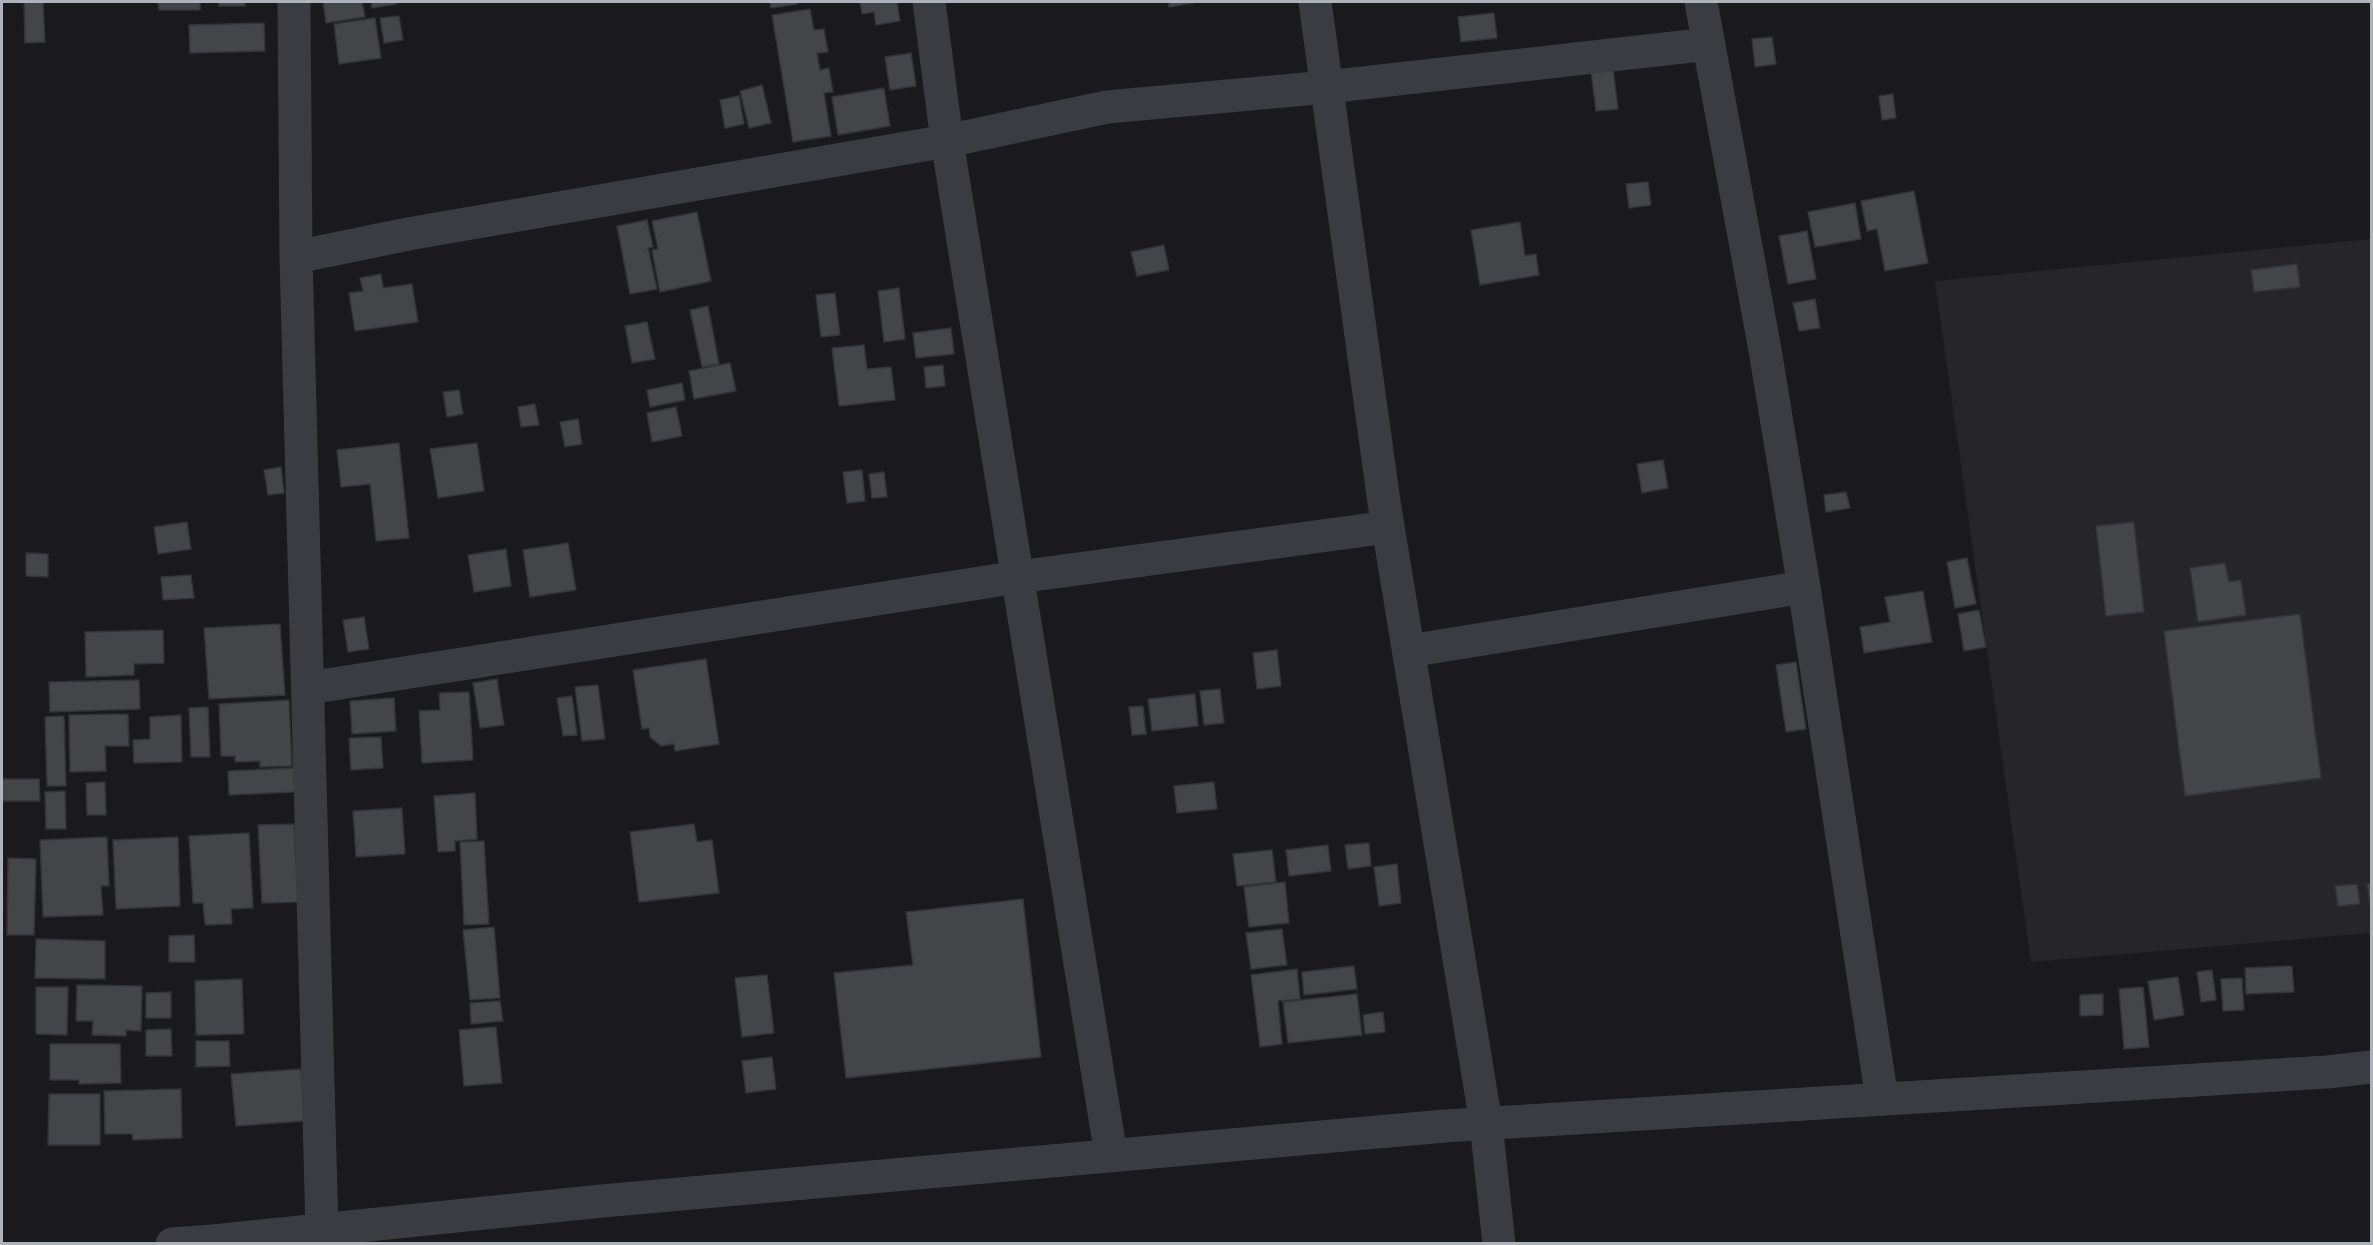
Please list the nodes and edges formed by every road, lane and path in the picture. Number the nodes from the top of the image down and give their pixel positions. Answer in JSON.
{"nodes":[{"id":1,"x":294,"y":2,"type":"edge"},
{"id":2,"x":929,"y":2,"type":"edge"},
{"id":3,"x":1315,"y":2,"type":"edge"},
{"id":4,"x":1701,"y":2,"type":"edge"},
{"id":5,"x":1709,"y":44,"type":"junction"},
{"id":6,"x":1327,"y":87,"type":"junction"},
{"id":7,"x":947,"y":141,"type":"junction"},
{"id":8,"x":296,"y":257,"type":"junction"},
{"id":9,"x":1388,"y":527,"type":"junction"},
{"id":10,"x":1018,"y":577,"type":"junction"},
{"id":11,"x":1804,"y":587,"type":"junction"},
{"id":12,"x":1409,"y":651,"type":"junction"},
{"id":13,"x":308,"y":688,"type":"junction"},
{"id":14,"x":2372,"y":1067,"type":"edge"},
{"id":15,"x":1882,"y":1099,"type":"junction"},
{"id":16,"x":1486,"y":1123,"type":"junction"},
{"id":17,"x":1111,"y":1155,"type":"junction"},
{"id":18,"x":322,"y":1230,"type":"junction"},
{"id":19,"x":172,"y":1244,"type":"edge"},
{"id":20,"x":1499,"y":1244,"type":"edge"}],
"edges":[{"from":1,"to":8,"type":"street"},
{"from":2,"to":7,"type":"street"},
{"from":3,"to":6,"type":"street"},
{"from":4,"to":5,"type":"street"},
{"from":5,"to":6,"type":"street"},
{"from":5,"to":11,"type":"street"},
{"from":6,"to":7,"type":"street"},
{"from":6,"to":9,"type":"street"},
{"from":7,"to":8,"type":"street"},
{"from":7,"to":10,"type":"street"},
{"from":8,"to":13,"type":"street"},
{"from":9,"to":10,"type":"street"},
{"from":9,"to":12,"type":"street"},
{"from":10,"to":13,"type":"street"},
{"from":10,"to":17,"type":"street"},
{"from":11,"to":12,"type":"street"},
{"from":11,"to":15,"type":"street"},
{"from":12,"to":16,"type":"street"},
{"from":13,"to":18,"type":"street"},
{"from":14,"to":15,"type":"street"},
{"from":15,"to":16,"type":"street"},
{"from":16,"to":17,"type":"street"},
{"from":16,"to":20,"type":"street"},
{"from":17,"to":18,"type":"street"},
{"from":18,"to":19,"type":"street"}]}
